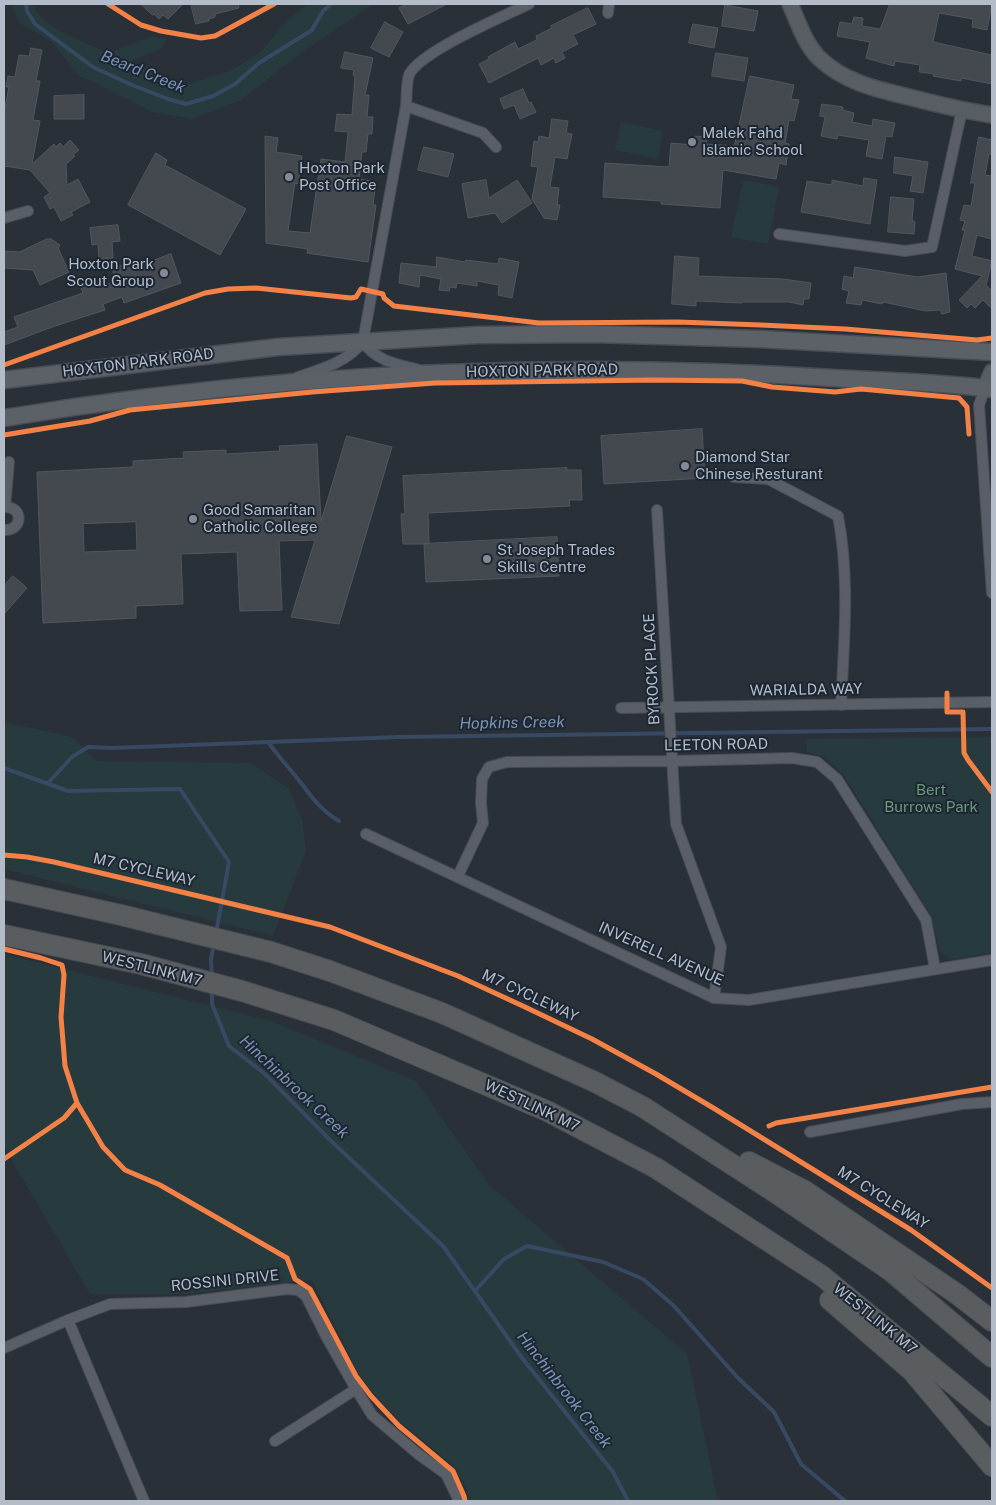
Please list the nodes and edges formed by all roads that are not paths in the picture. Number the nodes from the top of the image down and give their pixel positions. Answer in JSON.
{"nodes":[{"id":1,"x":529,"y":4,"type":"edge"},
{"id":2,"x":790,"y":4,"type":"edge"},
{"id":3,"x":406,"y":106,"type":"junction"},
{"id":4,"x":962,"y":110,"type":"junction"},
{"id":5,"x":992,"y":115,"type":"edge"},
{"id":6,"x":496,"y":148,"type":"dead end"},
{"id":7,"x":28,"y":211,"type":"dead end"},
{"id":8,"x":4,"y":218,"type":"edge"},
{"id":9,"x":779,"y":234,"type":"dead end"},
{"id":10,"x":363,"y":341,"type":"junction"},
{"id":11,"x":992,"y":352,"type":"edge"},
{"id":12,"x":992,"y":372,"type":"edge"},
{"id":13,"x":430,"y":373,"type":"junction"},
{"id":14,"x":4,"y":380,"type":"edge"},
{"id":15,"x":278,"y":384,"type":"junction"},
{"id":16,"x":989,"y":388,"type":"edge"},
{"id":17,"x":4,"y":418,"type":"edge"},
{"id":18,"x":9,"y":462,"type":"dead end"},
{"id":19,"x":734,"y":477,"type":"dead end"},
{"id":20,"x":4,"y":507,"type":"edge"},
{"id":21,"x":658,"y":510,"type":"dead end"},
{"id":22,"x":4,"y":530,"type":"edge"},
{"id":23,"x":992,"y":593,"type":"edge"},
{"id":24,"x":992,"y":702,"type":"edge"},
{"id":25,"x":841,"y":705,"type":"junction"},
{"id":26,"x":621,"y":708,"type":"dead end"},
{"id":27,"x":669,"y":708,"type":"junction"},
{"id":28,"x":673,"y":761,"type":"junction"},
{"id":29,"x":366,"y":834,"type":"dead end"},
{"id":30,"x":458,"y":876,"type":"junction"},
{"id":31,"x":4,"y":889,"type":"edge"},
{"id":32,"x":4,"y":935,"type":"edge"},
{"id":33,"x":992,"y":960,"type":"edge"},
{"id":34,"x":935,"y":969,"type":"junction"},
{"id":35,"x":714,"y":998,"type":"junction"},
{"id":36,"x":992,"y":1102,"type":"edge"},
{"id":37,"x":643,"y":1108,"type":"junction"},
{"id":38,"x":810,"y":1132,"type":"dead end"},
{"id":39,"x":656,"y":1168,"type":"junction"},
{"id":40,"x":68,"y":1320,"type":"junction"},
{"id":41,"x":992,"y":1321,"type":"edge"},
{"id":42,"x":4,"y":1348,"type":"edge"},
{"id":43,"x":992,"y":1357,"type":"edge"},
{"id":44,"x":356,"y":1389,"type":"junction"},
{"id":45,"x":992,"y":1416,"type":"edge"},
{"id":46,"x":275,"y":1441,"type":"dead end"},
{"id":47,"x":992,"y":1466,"type":"edge"},
{"id":48,"x":144,"y":1501,"type":"edge"},
{"id":49,"x":459,"y":1501,"type":"edge"}],
"edges":[{"from":1,"to":3,"type":"street"},
{"from":2,"to":4,"type":"street"},
{"from":3,"to":6,"type":"street"},
{"from":3,"to":10,"type":"street"},
{"from":4,"to":5,"type":"street"},
{"from":4,"to":9,"type":"street"},
{"from":7,"to":8,"type":"street"},
{"from":10,"to":11,"type":"main road","name":"HOXTON PARK ROAD"},
{"from":10,"to":13,"type":"street"},
{"from":10,"to":14,"type":"main road","name":"HOXTON PARK ROAD"},
{"from":10,"to":15,"type":"street"},
{"from":12,"to":16,"type":"street"},
{"from":13,"to":15,"type":"main road","name":"HOXTON PARK ROAD"},
{"from":13,"to":16,"type":"main road","name":"HOXTON PARK ROAD"},
{"from":15,"to":17,"type":"main road","name":"HOXTON PARK ROAD"},
{"from":16,"to":23,"type":"street"},
{"from":18,"to":20,"type":"street"},
{"from":19,"to":25,"type":"street"},
{"from":20,"to":22,"type":"street"},
{"from":21,"to":27,"type":"street","name":"BYROCK PLACE"},
{"from":24,"to":25,"type":"street","name":"WARIALDA WAY"},
{"from":25,"to":27,"type":"street","name":"WARIALDA WAY"},
{"from":26,"to":27,"type":"street","name":"WARIALDA WAY"},
{"from":27,"to":28,"type":"street","name":"BYROCK PLACE"},
{"from":28,"to":30,"type":"street","name":"LEETON ROAD"},
{"from":28,"to":34,"type":"street","name":"LEETON ROAD"},
{"from":28,"to":35,"type":"street","name":"BYROCK PLACE"},
{"from":29,"to":30,"type":"street","name":"INVERELL AVENUE"},
{"from":30,"to":35,"type":"street","name":"INVERELL AVENUE"},
{"from":31,"to":37,"type":"highway"},
{"from":32,"to":39,"type":"highway","name":"WESTLINK M7"},
{"from":33,"to":34,"type":"street","name":"INVERELL AVENUE"},
{"from":34,"to":35,"type":"street","name":"INVERELL AVENUE"},
{"from":36,"to":38,"type":"street"},
{"from":37,"to":41,"type":"highway"},
{"from":37,"to":43,"type":"highway"},
{"from":39,"to":45,"type":"highway","name":"WESTLINK M7"},
{"from":39,"to":47,"type":"highway"},
{"from":40,"to":42,"type":"street","name":"ROSSINI DRIVE"},
{"from":40,"to":44,"type":"street","name":"ROSSINI DRIVE"},
{"from":40,"to":48,"type":"street"},
{"from":44,"to":46,"type":"street"},
{"from":44,"to":49,"type":"street","name":"ROSSINI DRIVE"}]}
